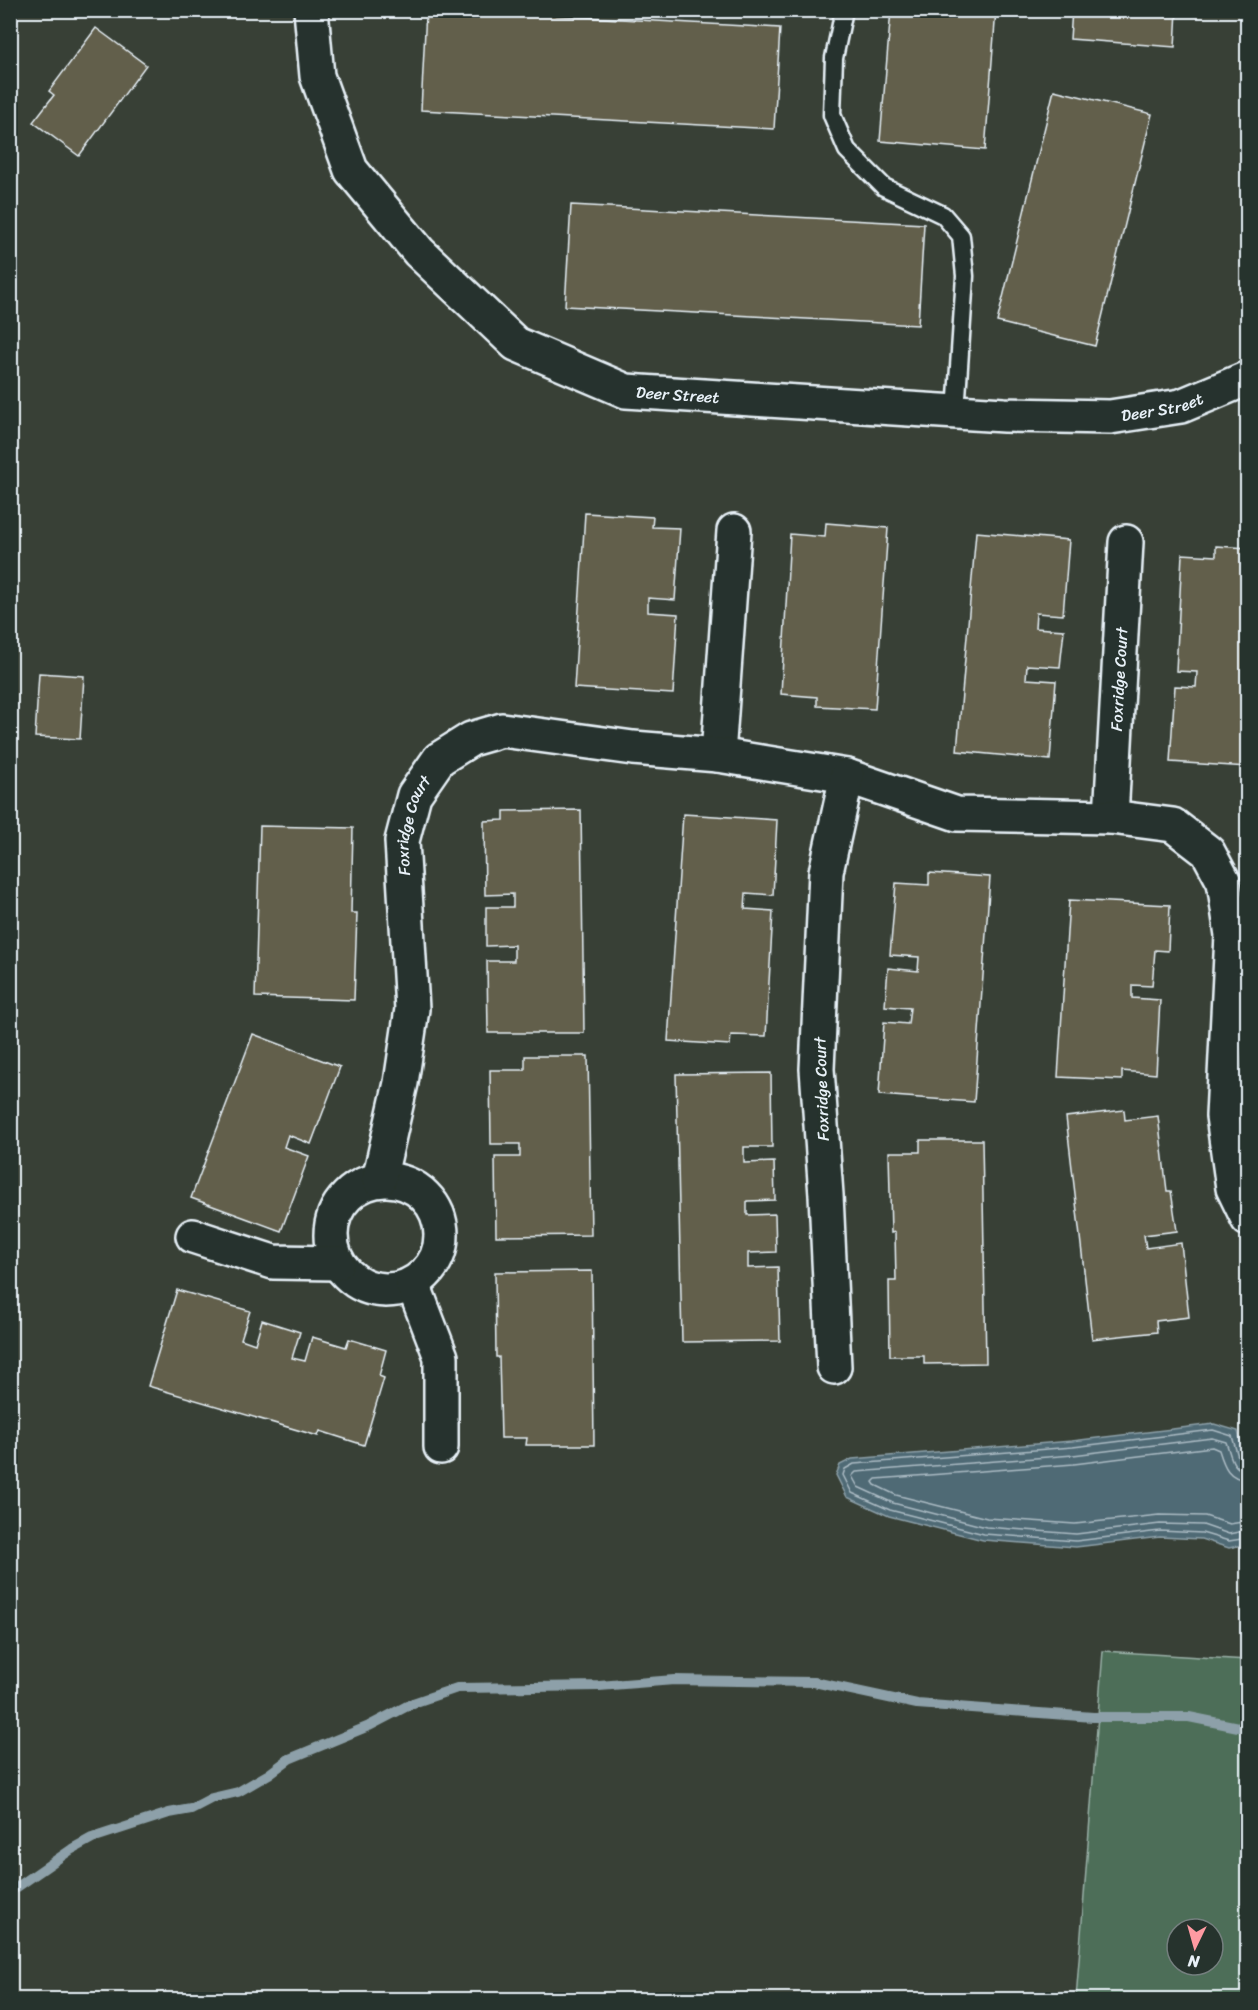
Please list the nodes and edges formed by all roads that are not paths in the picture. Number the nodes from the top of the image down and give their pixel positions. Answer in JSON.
{"nodes":[{"id":1,"x":311,"y":10,"type":"edge"},
{"id":2,"x":844,"y":10,"type":"edge"},
{"id":3,"x":1248,"y":378,"type":"edge"},
{"id":4,"x":956,"y":412,"type":"junction"},
{"id":5,"x":734,"y":531,"type":"dead end"},
{"id":6,"x":1126,"y":542,"type":"dead end"},
{"id":7,"x":718,"y":756,"type":"junction"},
{"id":8,"x":847,"y":776,"type":"junction"},
{"id":9,"x":1111,"y":817,"type":"junction"},
{"id":10,"x":379,"y":1180,"type":"junction"},
{"id":11,"x":1248,"y":1219,"type":"edge"},
{"id":12,"x":193,"y":1236,"type":"dead end"},
{"id":13,"x":337,"y":1263,"type":"junction"},
{"id":14,"x":413,"y":1284,"type":"junction"},
{"id":15,"x":834,"y":1367,"type":"dead end"},
{"id":16,"x":441,"y":1447,"type":"dead end"}],
"edges":[{"from":1,"to":4,"type":"street","name":"Deer Street"},
{"from":2,"to":4,"type":"lane"},
{"from":3,"to":4,"type":"street","name":"Deer Street"},
{"from":5,"to":7,"type":"street"},
{"from":6,"to":9,"type":"street","name":"Foxridge Court"},
{"from":7,"to":8,"type":"street","name":"Foxridge Court"},
{"from":7,"to":10,"type":"street","name":"Foxridge Court"},
{"from":8,"to":9,"type":"street","name":"Foxridge Court"},
{"from":8,"to":15,"type":"street","name":"Foxridge Court"},
{"from":9,"to":11,"type":"street","name":"Foxridge Court"},
{"from":10,"to":13,"type":"street"},
{"from":10,"to":14,"type":"street"},
{"from":12,"to":13,"type":"street"},
{"from":13,"to":14,"type":"street"},
{"from":14,"to":16,"type":"street"}]}
